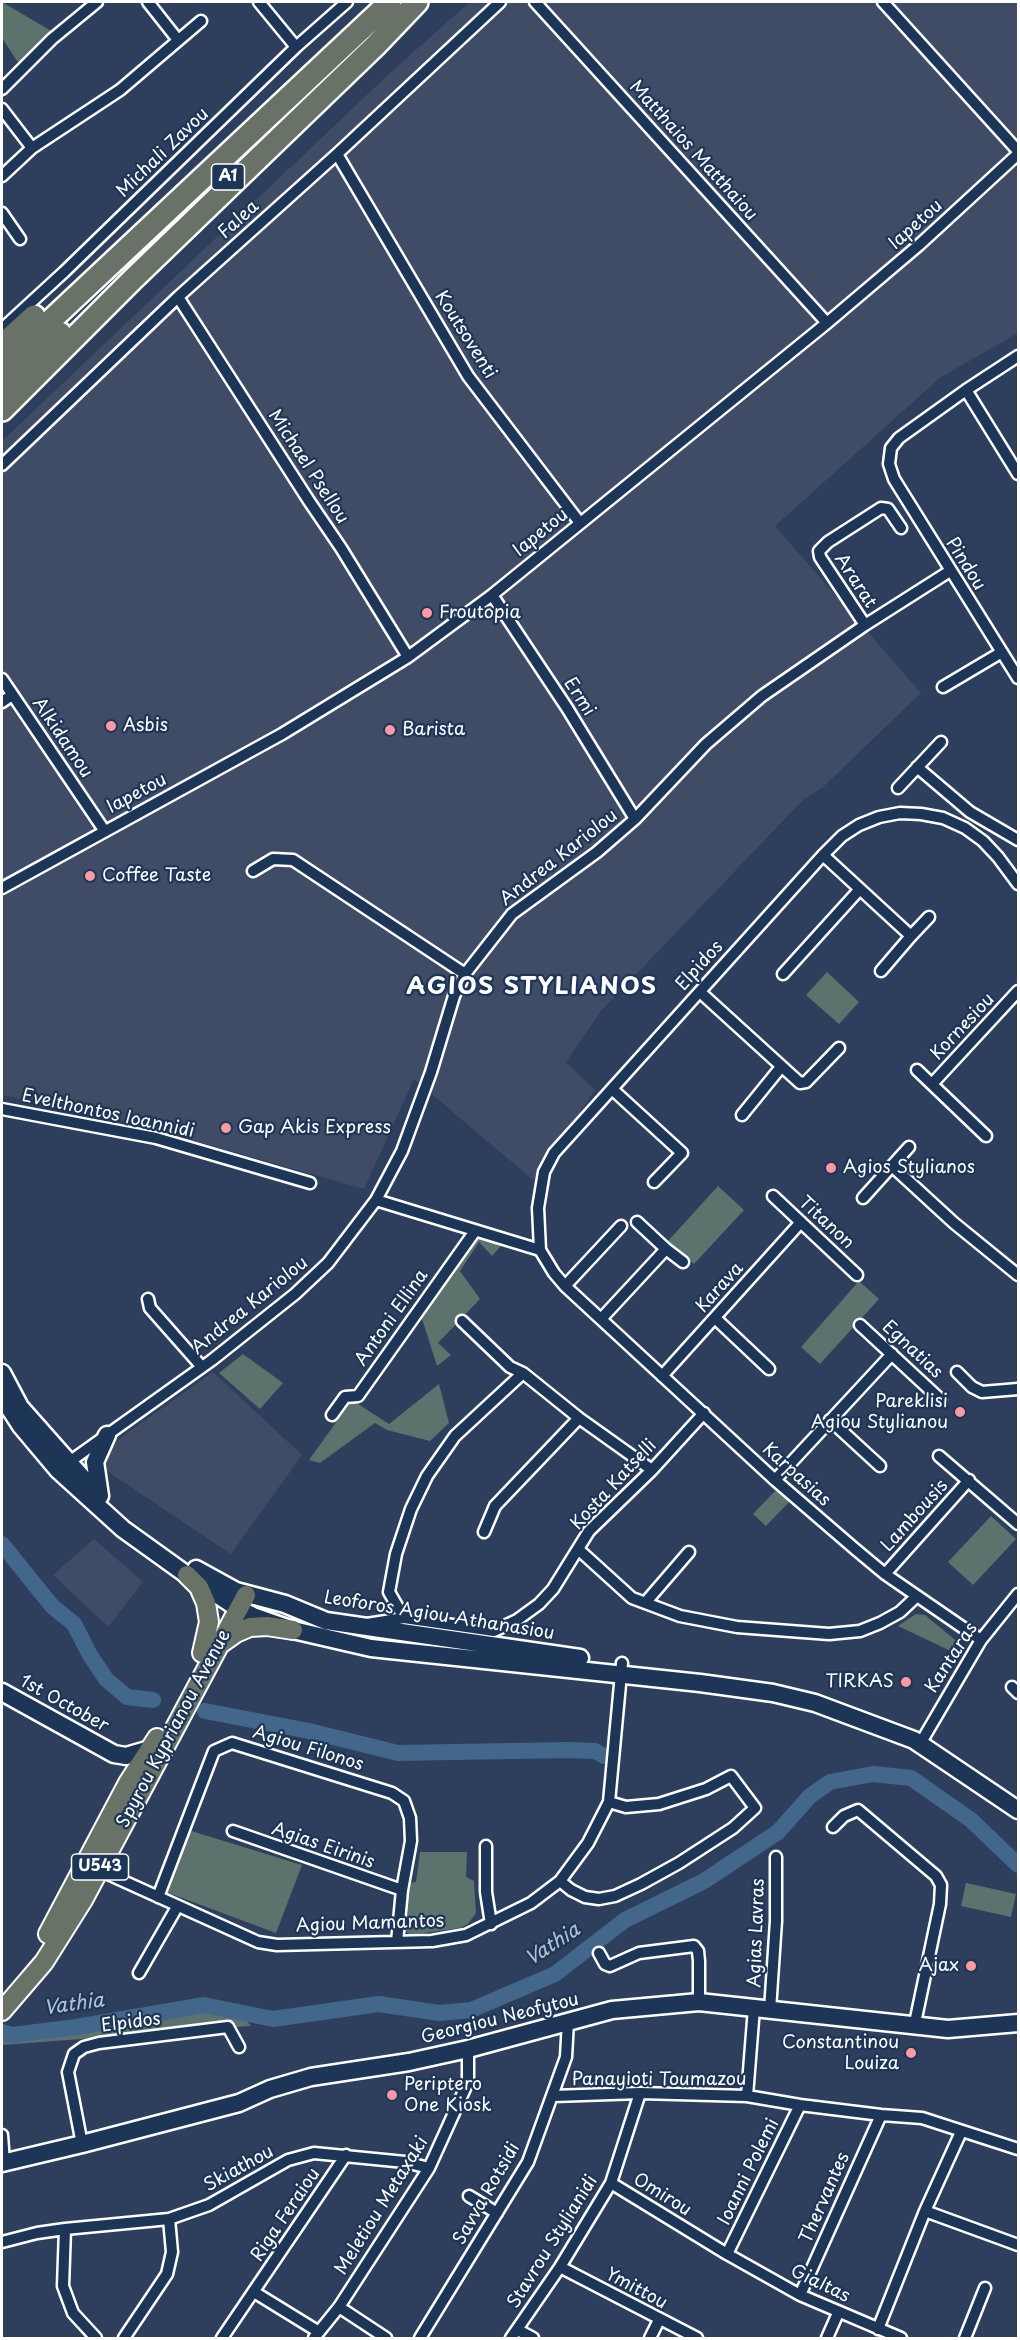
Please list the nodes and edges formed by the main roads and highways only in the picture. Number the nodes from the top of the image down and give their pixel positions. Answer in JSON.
{"nodes":[{"id":1,"x":390,"y":2,"type":"edge"},
{"id":2,"x":416,"y":2,"type":"edge"},
{"id":3,"x":181,"y":196,"type":"junction"},
{"id":4,"x":2,"y":345,"type":"edge"},
{"id":5,"x":2,"y":366,"type":"edge"},
{"id":6,"x":2,"y":388,"type":"edge"},
{"id":7,"x":2,"y":410,"type":"edge"},
{"id":8,"x":2,"y":1373,"type":"edge"},
{"id":9,"x":2,"y":1396,"type":"edge"},
{"id":10,"x":107,"y":1435,"type":"road end"},
{"id":11,"x":63,"y":1466,"type":"junction"},
{"id":12,"x":100,"y":1496,"type":"junction"},
{"id":13,"x":187,"y":1575,"type":"junction"},
{"id":14,"x":238,"y":1600,"type":"junction"},
{"id":15,"x":294,"y":1630,"type":"junction"},
{"id":16,"x":210,"y":1649,"type":"junction"},
{"id":17,"x":622,"y":1668,"type":"junction"},
{"id":18,"x":2,"y":1692,"type":"edge"},
{"id":19,"x":180,"y":1707,"type":"junction"},
{"id":20,"x":150,"y":1749,"type":"junction"},
{"id":21,"x":107,"y":1750,"type":"junction"},
{"id":22,"x":128,"y":1783,"type":"junction"},
{"id":23,"x":1018,"y":1810,"type":"edge"},
{"id":24,"x":2,"y":1997,"type":"edge"},
{"id":25,"x":2,"y":2011,"type":"edge"},
{"id":26,"x":1018,"y":2023,"type":"edge"},
{"id":27,"x":3,"y":2163,"type":"edge"}],
"edges":[{"from":1,"to":3,"type":"highway","number":"A1"},
{"from":2,"to":6,"type":"highway","number":"A1"},
{"from":2,"to":7,"type":"highway"},
{"from":3,"to":4,"type":"highway"},
{"from":3,"to":5,"type":"highway","number":"A1"},
{"from":8,"to":11,"type":"main road","name":"Leoforos Agiou Athanasiou"},
{"from":9,"to":11,"type":"main road","name":"Leoforos Agiou Athanasiou"},
{"from":10,"to":12,"type":"main road"},
{"from":11,"to":12,"type":"main road","name":"Leoforos Agiou Athanasiou"},
{"from":11,"to":13,"type":"main road","name":"Leoforos Agiou Athanasiou"},
{"from":12,"to":14,"type":"main road","name":"Leoforos Agiou Athanasiou"},
{"from":13,"to":14,"type":"main road","name":"Leoforos Agiou Athanasiou"},
{"from":13,"to":16,"type":"main road"},
{"from":14,"to":15,"type":"main road","name":"Leoforos Agiou Athanasiou"},
{"from":14,"to":16,"type":"main road","name":"Spyrou Kyprianou Avenue","number":"U543"},
{"from":14,"to":17,"type":"main road","name":"Leoforos Agiou Athanasiou"},
{"from":15,"to":16,"type":"main road"},
{"from":15,"to":17,"type":"main road","name":"Leoforos Agiou Athanasiou"},
{"from":16,"to":19,"type":"main road","name":"Spyrou Kyprianou Avenue","number":"U543"},
{"from":17,"to":23,"type":"main road","name":"Leoforos Agiou Athanasiou"},
{"from":18,"to":21,"type":"main road","name":"1st October"},
{"from":19,"to":20,"type":"main road","name":"Spyrou Kyprianou Avenue","number":"U543"},
{"from":19,"to":25,"type":"main road","name":"Spyrou Kyprianou Avenue","number":"U543"},
{"from":20,"to":21,"type":"main road","name":"1st October"},
{"from":20,"to":22,"type":"main road","name":"Spyrou Kyprianou Avenue","number":"U543"},
{"from":21,"to":22,"type":"main road","name":"1st October"},
{"from":22,"to":24,"type":"main road","name":"Spyrou Kyprianou Avenue","number":"U543"},
{"from":26,"to":27,"type":"main road","name":"Georgiou Neofytou"}]}
